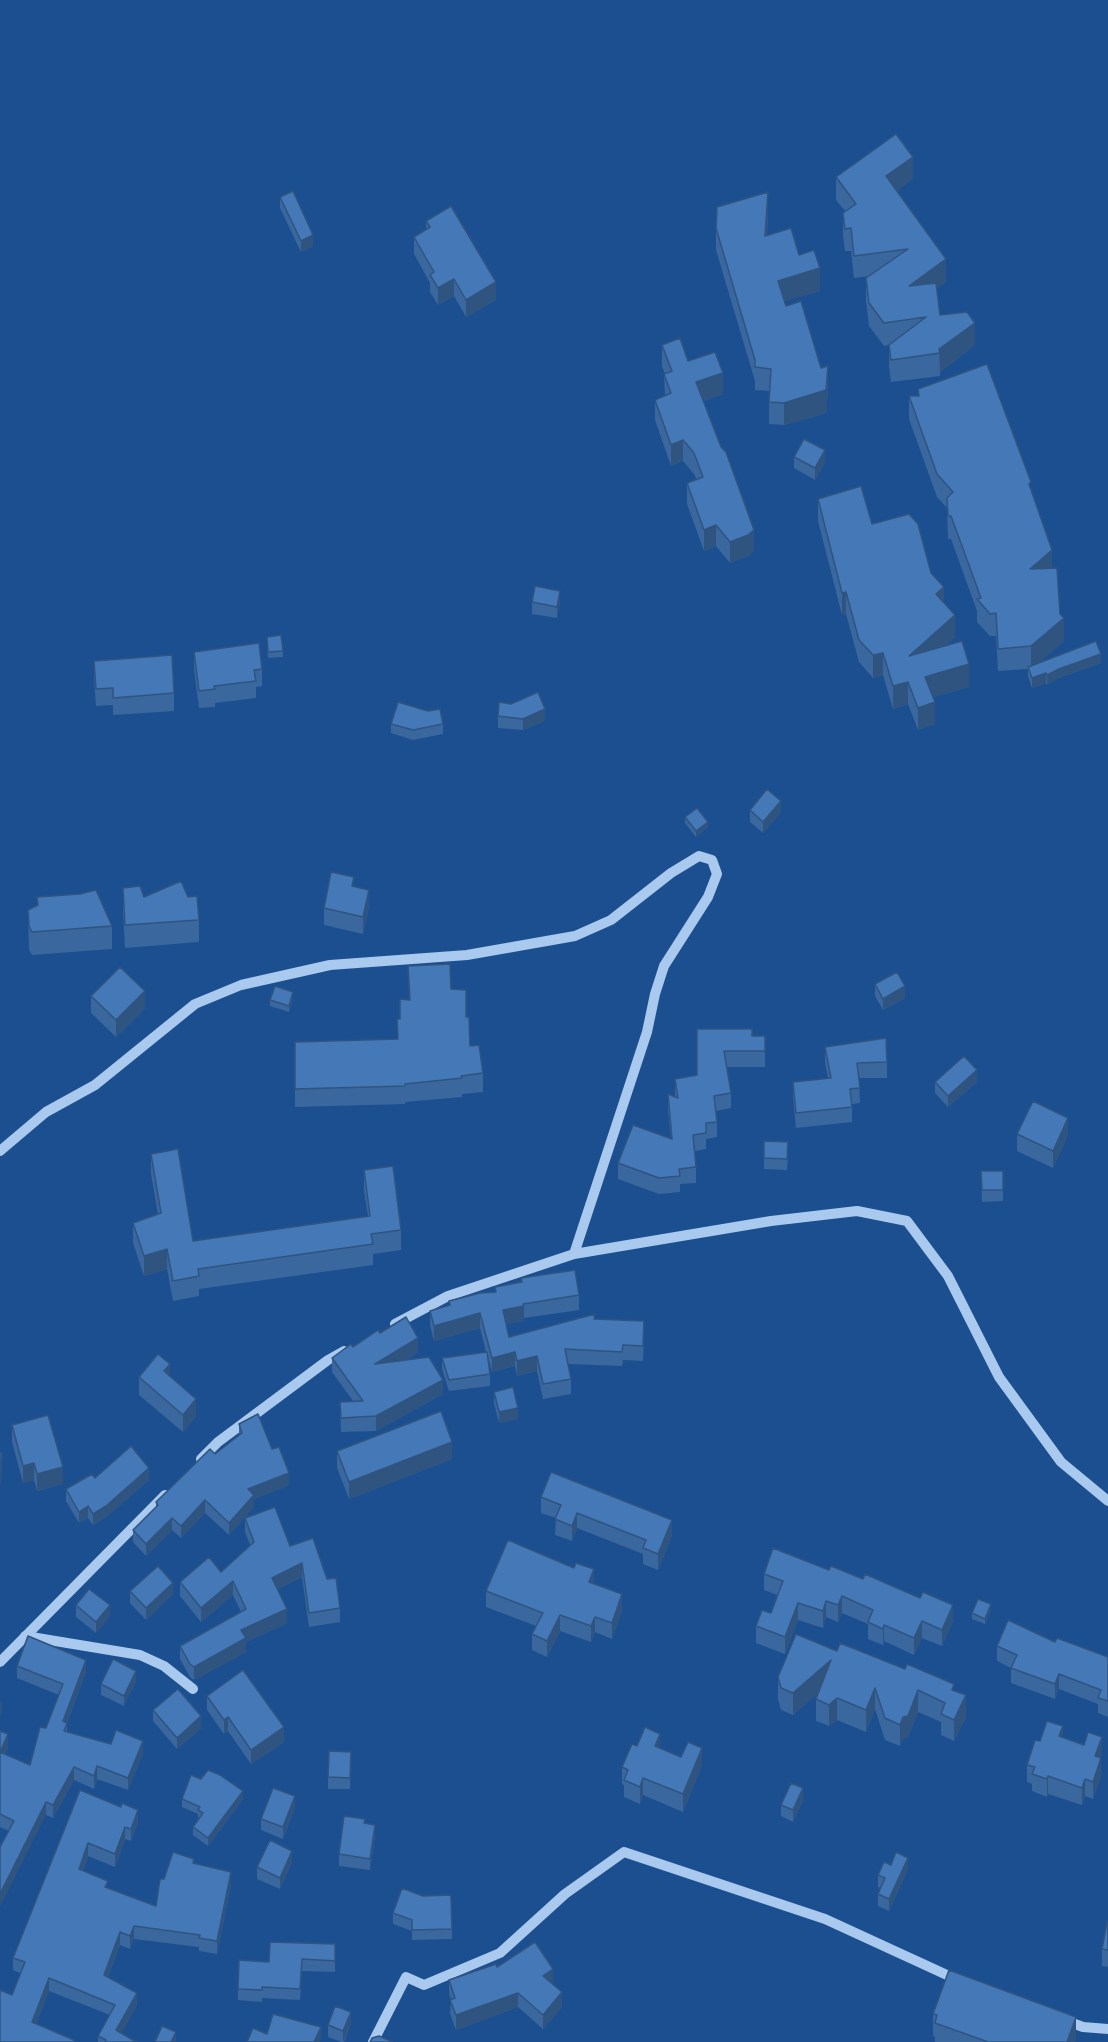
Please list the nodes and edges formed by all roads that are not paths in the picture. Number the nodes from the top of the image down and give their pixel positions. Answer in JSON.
{"nodes":[{"id":1,"x":0,"y":1151,"type":"edge"},
{"id":2,"x":574,"y":1254,"type":"junction"},
{"id":3,"x":388,"y":1328,"type":"edge"},
{"id":4,"x":358,"y":1344,"type":"edge"},
{"id":5,"x":194,"y":1466,"type":"edge"},
{"id":6,"x":170,"y":1490,"type":"edge"},
{"id":7,"x":1108,"y":1501,"type":"edge"},
{"id":8,"x":25,"y":1636,"type":"junction"},
{"id":9,"x":0,"y":1662,"type":"edge"},
{"id":10,"x":192,"y":1689,"type":"dead end"},
{"id":11,"x":970,"y":1985,"type":"edge"},
{"id":12,"x":1052,"y":2016,"type":"edge"},
{"id":13,"x":1108,"y":2029,"type":"edge"},
{"id":14,"x":373,"y":2042,"type":"edge"}],
"edges":[{"from":1,"to":2,"type":"street"},
{"from":2,"to":3,"type":"street"},
{"from":2,"to":7,"type":"street"},
{"from":4,"to":5,"type":"street"},
{"from":6,"to":8,"type":"street"},
{"from":8,"to":9,"type":"street"},
{"from":8,"to":10,"type":"street"},
{"from":11,"to":14,"type":"street"},
{"from":12,"to":13,"type":"street"}]}
